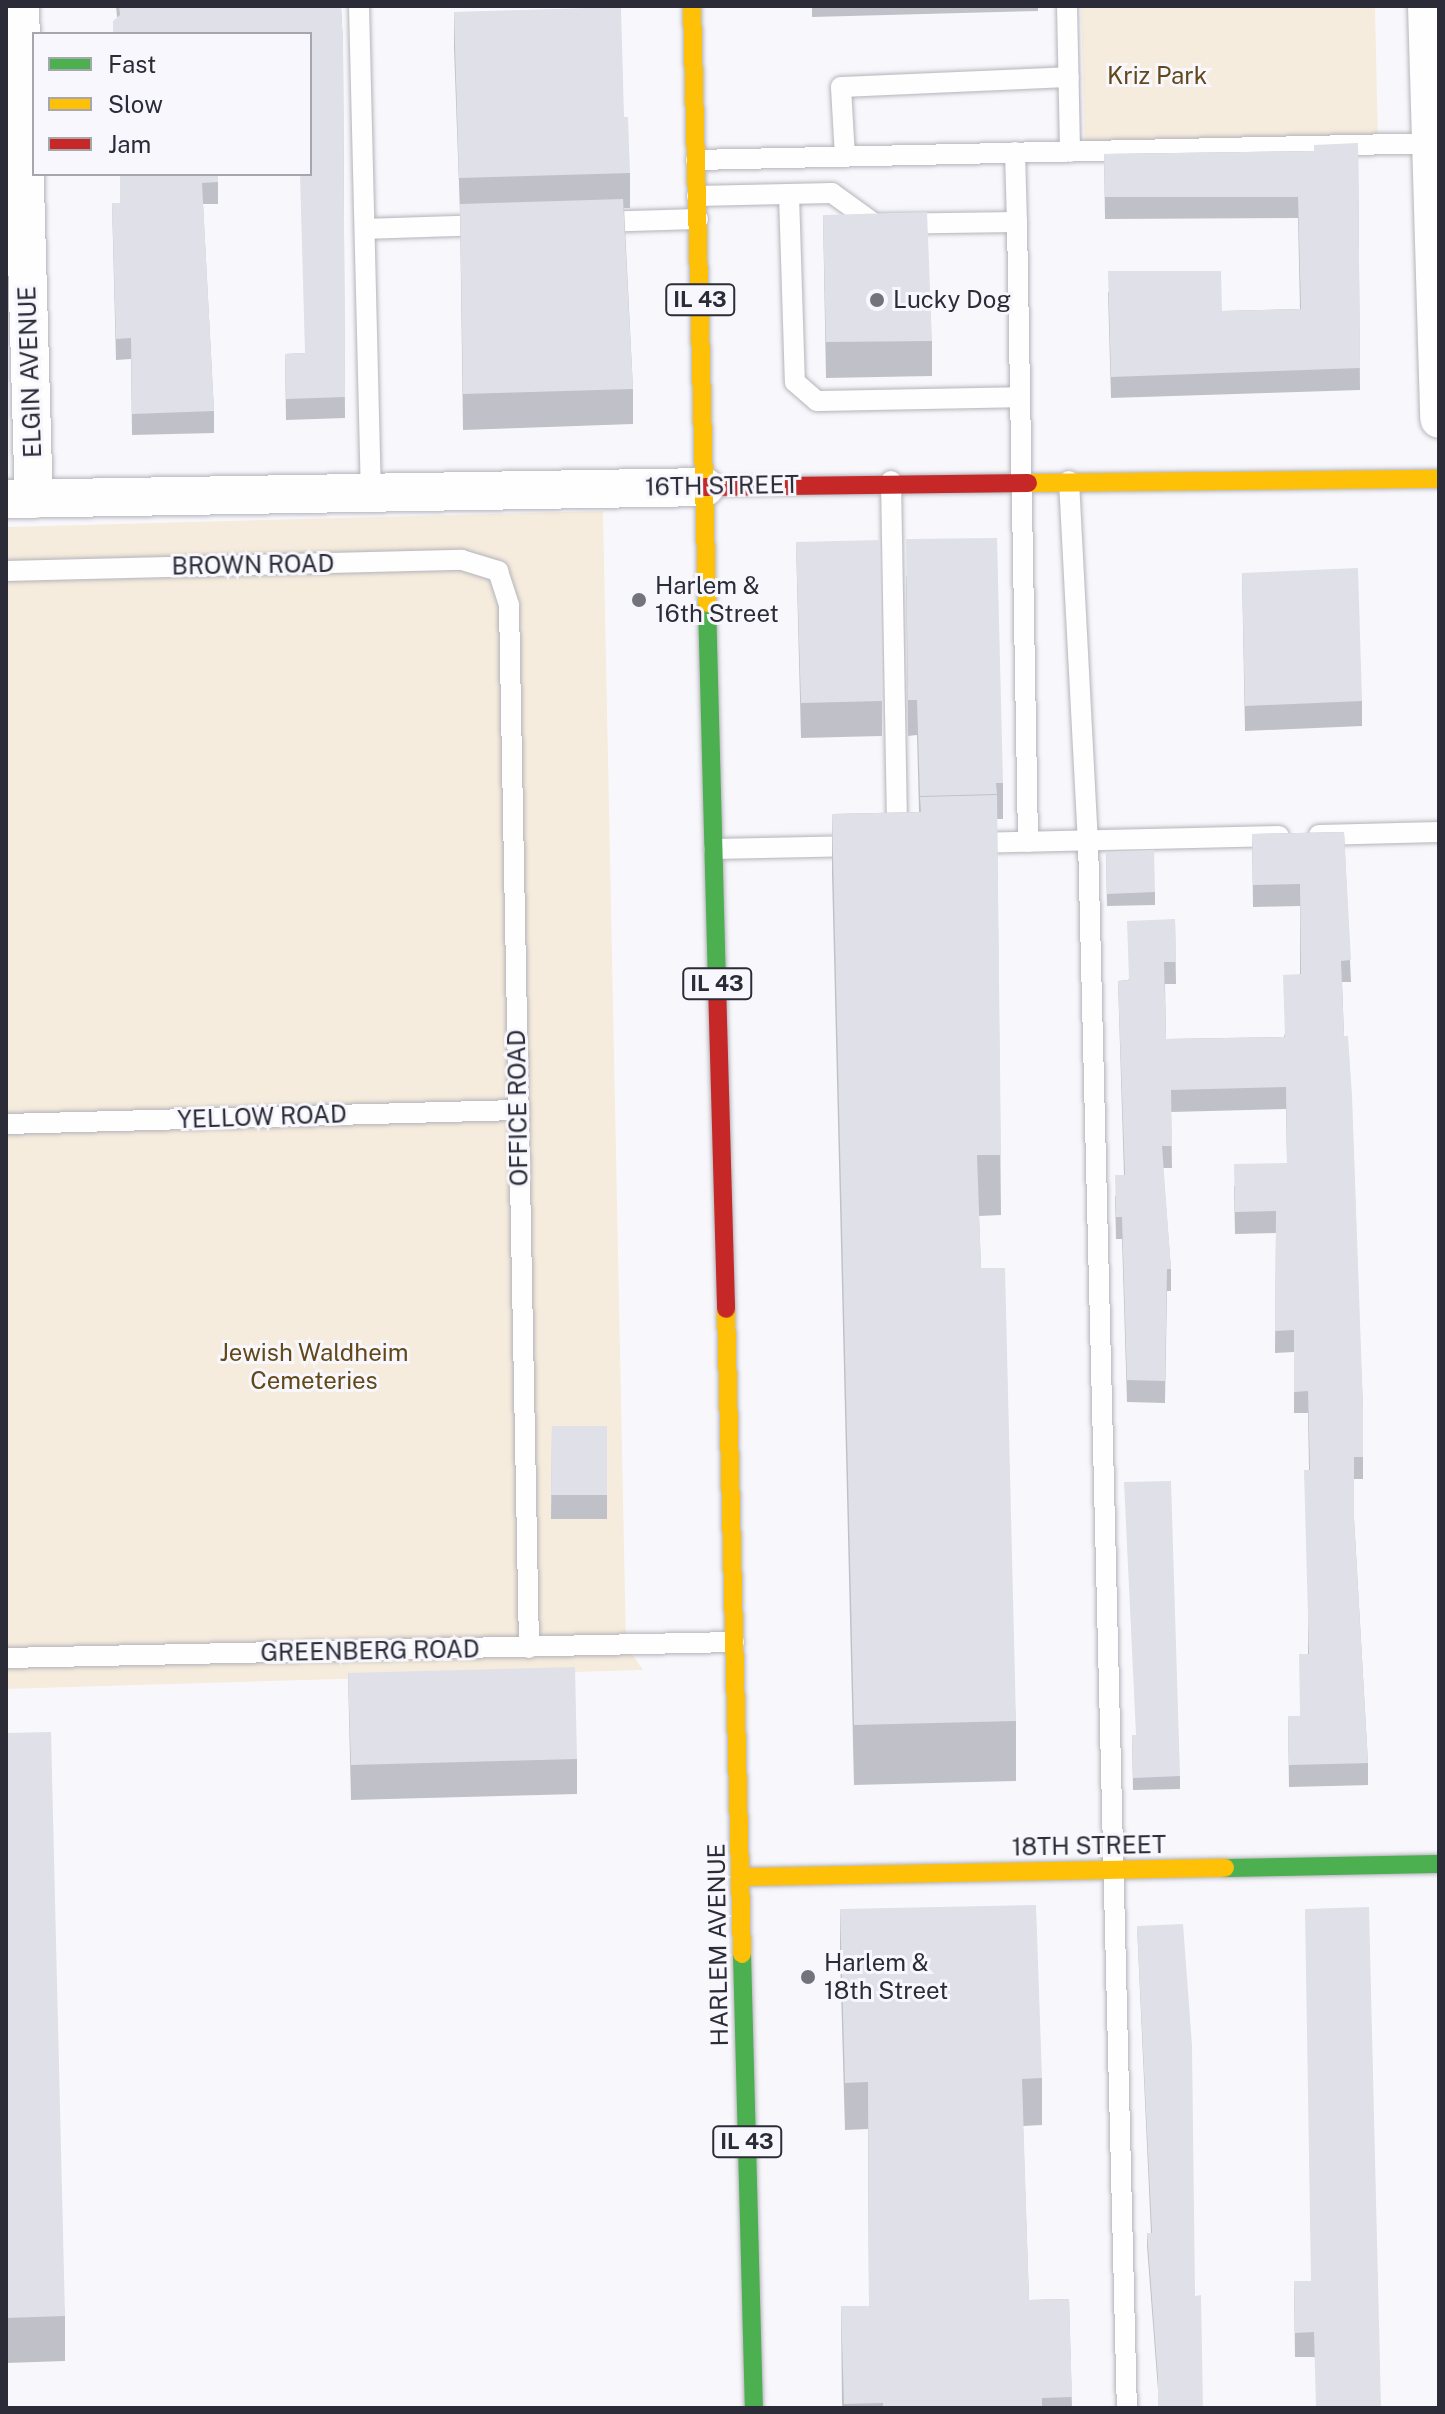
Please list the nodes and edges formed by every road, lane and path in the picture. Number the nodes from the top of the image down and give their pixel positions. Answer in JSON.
{"nodes":[{"id":1,"x":20,"y":6,"type":"edge"},
{"id":2,"x":359,"y":6,"type":"edge"},
{"id":3,"x":692,"y":6,"type":"edge"},
{"id":4,"x":1067,"y":6,"type":"edge"},
{"id":5,"x":1427,"y":6,"type":"edge"},
{"id":6,"x":1069,"y":77,"type":"junction"},
{"id":7,"x":1435,"y":143,"type":"edge"},
{"id":8,"x":1015,"y":152,"type":"junction"},
{"id":9,"x":1070,"y":152,"type":"junction"},
{"id":10,"x":845,"y":157,"type":"junction"},
{"id":11,"x":696,"y":160,"type":"junction"},
{"id":12,"x":789,"y":195,"type":"junction"},
{"id":13,"x":697,"y":196,"type":"junction"},
{"id":14,"x":698,"y":219,"type":"junction"},
{"id":15,"x":579,"y":222,"type":"edge"},
{"id":16,"x":1017,"y":222,"type":"junction"},
{"id":17,"x":502,"y":225,"type":"edge"},
{"id":18,"x":365,"y":229,"type":"junction"},
{"id":19,"x":1020,"y":397,"type":"junction"},
{"id":20,"x":1439,"y":419,"type":"edge"},
{"id":21,"x":1439,"y":479,"type":"edge"},
{"id":22,"x":891,"y":481,"type":"junction"},
{"id":23,"x":1022,"y":481,"type":"junction"},
{"id":24,"x":1069,"y":481,"type":"junction"},
{"id":25,"x":705,"y":487,"type":"junction"},
{"id":26,"x":371,"y":490,"type":"junction"},
{"id":27,"x":20,"y":499,"type":"edge"},
{"id":28,"x":6,"y":571,"type":"edge"},
{"id":29,"x":498,"y":571,"type":"joint"},
{"id":30,"x":1439,"y":832,"type":"edge"},
{"id":31,"x":1088,"y":840,"type":"junction"},
{"id":32,"x":1028,"y":842,"type":"junction"},
{"id":33,"x":955,"y":844,"type":"edge"},
{"id":34,"x":714,"y":849,"type":"junction"},
{"id":35,"x":518,"y":1110,"type":"junction"},
{"id":36,"x":6,"y":1124,"type":"edge"},
{"id":37,"x":734,"y":1642,"type":"junction"},
{"id":38,"x":529,"y":1648,"type":"junction"},
{"id":39,"x":6,"y":1658,"type":"edge"},
{"id":40,"x":1439,"y":1864,"type":"edge"},
{"id":41,"x":1113,"y":1870,"type":"junction"},
{"id":42,"x":740,"y":1877,"type":"junction"},
{"id":43,"x":754,"y":2408,"type":"edge"},
{"id":44,"x":1127,"y":2408,"type":"edge"}],
"edges":[{"from":1,"to":27,"type":"street","name":"ELGIN AVENUE"},
{"from":2,"to":18,"type":"lane"},
{"from":3,"to":11,"type":"main road","number":"IL 43"},
{"from":4,"to":6,"type":"lane"},
{"from":5,"to":7,"type":"street"},
{"from":6,"to":9,"type":"lane"},
{"from":6,"to":10,"type":"lane"},
{"from":7,"to":9,"type":"lane"},
{"from":7,"to":20,"type":"street"},
{"from":8,"to":9,"type":"lane"},
{"from":8,"to":10,"type":"lane"},
{"from":8,"to":16,"type":"lane"},
{"from":10,"to":11,"type":"lane"},
{"from":11,"to":13,"type":"main road","number":"IL 43"},
{"from":12,"to":13,"type":"lane"},
{"from":12,"to":16,"type":"lane"},
{"from":12,"to":19,"type":"lane"},
{"from":13,"to":14,"type":"main road","number":"IL 43"},
{"from":14,"to":15,"type":"lane"},
{"from":14,"to":25,"type":"main road","number":"IL 43"},
{"from":16,"to":19,"type":"lane"},
{"from":17,"to":18,"type":"lane"},
{"from":18,"to":26,"type":"lane"},
{"from":19,"to":23,"type":"lane"},
{"from":21,"to":24,"type":"main road","name":"16TH STREET"},
{"from":22,"to":23,"type":"main road","name":"16TH STREET"},
{"from":22,"to":25,"type":"main road","name":"16TH STREET"},
{"from":22,"to":34,"type":"lane"},
{"from":23,"to":24,"type":"main road","name":"16TH STREET"},
{"from":23,"to":32,"type":"lane"},
{"from":24,"to":31,"type":"lane"},
{"from":25,"to":26,"type":"street","name":"16TH STREET"},
{"from":25,"to":34,"type":"main road","number":"IL 43"},
{"from":26,"to":27,"type":"street","name":"16TH STREET"},
{"from":28,"to":29,"type":"lane","name":"BROWN ROAD"},
{"from":29,"to":35,"type":"lane","name":"OFFICE ROAD"},
{"from":30,"to":31,"type":"lane"},
{"from":31,"to":32,"type":"lane"},
{"from":31,"to":41,"type":"lane"},
{"from":32,"to":33,"type":"lane"},
{"from":34,"to":37,"type":"main road","name":"HARLEM AVENUE","number":"IL 43"},
{"from":35,"to":36,"type":"lane","name":"YELLOW ROAD"},
{"from":35,"to":38,"type":"lane","name":"OFFICE ROAD"},
{"from":37,"to":38,"type":"lane","name":"GREENBERG ROAD"},
{"from":37,"to":42,"type":"main road","name":"HARLEM AVENUE","number":"IL 43"},
{"from":38,"to":39,"type":"lane","name":"GREENBERG ROAD"},
{"from":40,"to":41,"type":"main road","name":"18TH STREET"},
{"from":41,"to":42,"type":"main road","name":"18TH STREET"},
{"from":41,"to":44,"type":"lane"},
{"from":42,"to":43,"type":"main road","name":"HARLEM AVENUE","number":"IL 43"}]}
